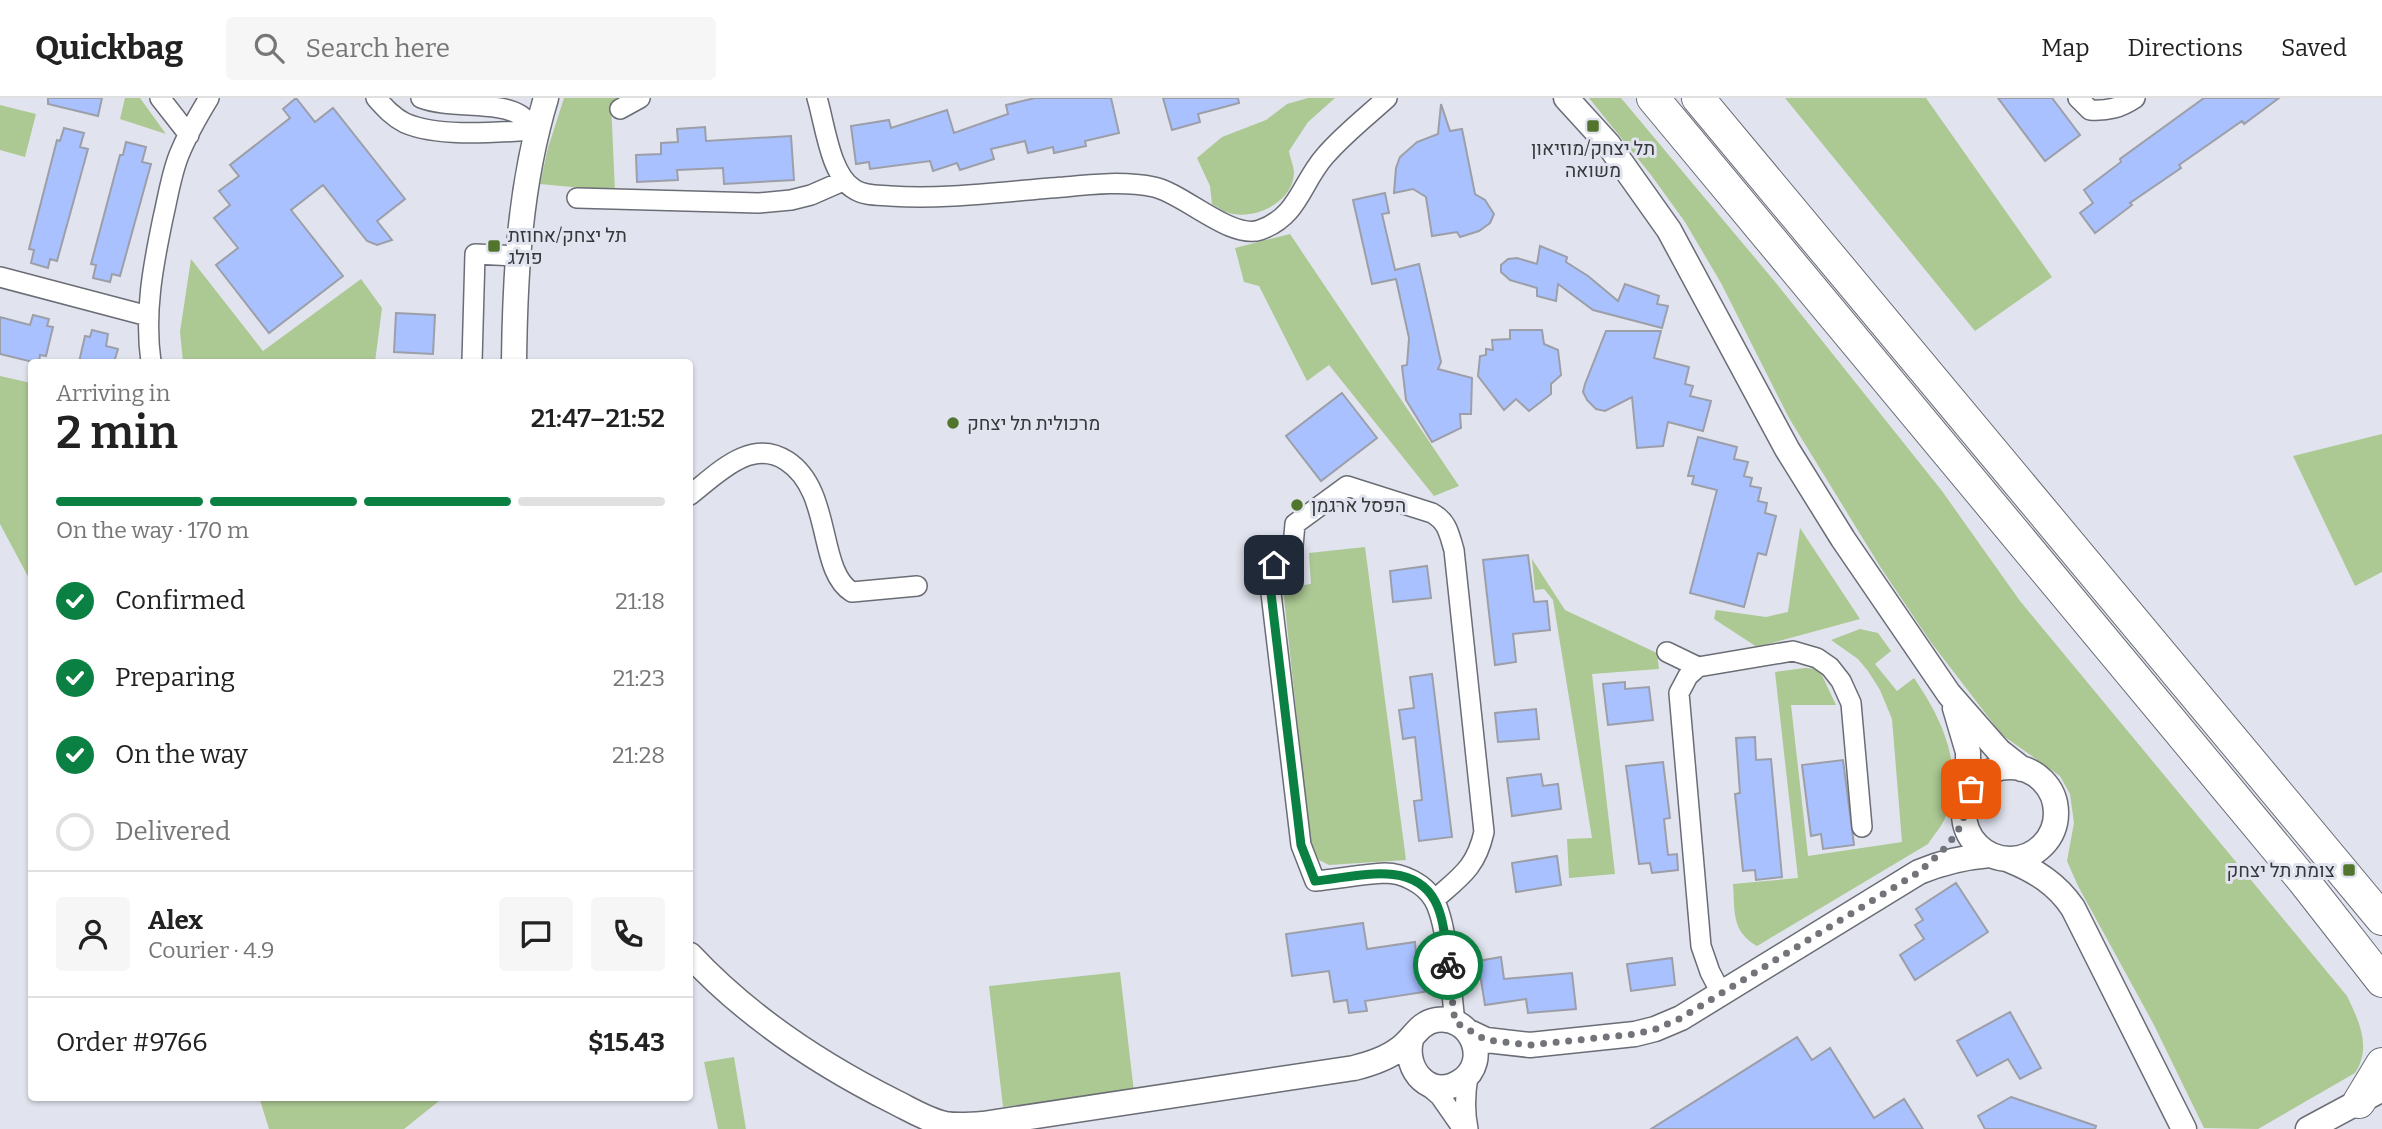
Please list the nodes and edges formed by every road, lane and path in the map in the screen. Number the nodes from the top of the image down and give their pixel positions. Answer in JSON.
{"nodes":[{"id":1,"x":160,"y":98,"type":"edge"},
{"id":2,"x":209,"y":98,"type":"edge"},
{"id":3,"x":376,"y":98,"type":"edge"},
{"id":4,"x":421,"y":98,"type":"edge"},
{"id":5,"x":546,"y":98,"type":"edge"},
{"id":6,"x":640,"y":98,"type":"edge"},
{"id":7,"x":817,"y":98,"type":"edge"},
{"id":8,"x":1387,"y":98,"type":"edge"},
{"id":9,"x":1566,"y":98,"type":"edge"},
{"id":10,"x":1653,"y":98,"type":"edge"},
{"id":11,"x":1698,"y":98,"type":"edge"},
{"id":12,"x":2078,"y":98,"type":"edge"},
{"id":13,"x":2135,"y":98,"type":"edge"},
{"id":14,"x":620,"y":109,"type":"dead end"},
{"id":15,"x":537,"y":130,"type":"junction"},
{"id":16,"x":189,"y":135,"type":"junction"},
{"id":17,"x":843,"y":181,"type":"junction"},
{"id":18,"x":577,"y":198,"type":"dead end"},
{"id":19,"x":518,"y":256,"type":"junction"},
{"id":20,"x":0,"y":276,"type":"edge"},
{"id":21,"x":148,"y":316,"type":"junction"},
{"id":22,"x":151,"y":359,"type":"edge"},
{"id":23,"x":472,"y":359,"type":"edge"},
{"id":24,"x":514,"y":359,"type":"edge"},
{"id":25,"x":693,"y":493,"type":"edge"},
{"id":26,"x":917,"y":586,"type":"dead end"},
{"id":27,"x":1667,"y":652,"type":"dead end"},
{"id":28,"x":1698,"y":667,"type":"junction"},
{"id":29,"x":1950,"y":694,"type":"junction"},
{"id":30,"x":2022,"y":769,"type":"junction"},
{"id":31,"x":1966,"y":806,"type":"junction"},
{"id":32,"x":1862,"y":827,"type":"dead end"},
{"id":33,"x":2054,"y":829,"type":"junction"},
{"id":34,"x":2000,"y":857,"type":"junction"},
{"id":35,"x":1919,"y":872,"type":"junction"},
{"id":36,"x":2064,"y":895,"type":"junction"},
{"id":37,"x":1434,"y":900,"type":"junction"},
{"id":38,"x":2382,"y":919,"type":"edge"},
{"id":39,"x":693,"y":958,"type":"edge"},
{"id":40,"x":2374,"y":972,"type":"edge"},
{"id":41,"x":1721,"y":993,"type":"junction"},
{"id":42,"x":2382,"y":1009,"type":"edge"},
{"id":43,"x":1461,"y":1026,"type":"junction"},
{"id":44,"x":1411,"y":1040,"type":"junction"},
{"id":45,"x":1519,"y":1045,"type":"junction"},
{"id":46,"x":2382,"y":1065,"type":"edge"},
{"id":47,"x":1354,"y":1068,"type":"junction"},
{"id":48,"x":1470,"y":1072,"type":"junction"},
{"id":49,"x":1422,"y":1081,"type":"junction"},
{"id":50,"x":2374,"y":1096,"type":"edge"},
{"id":51,"x":1463,"y":1129,"type":"edge"},
{"id":52,"x":1468,"y":1129,"type":"edge"},
{"id":53,"x":2184,"y":1129,"type":"edge"},
{"id":54,"x":2308,"y":1129,"type":"edge"}],
"edges":[{"from":1,"to":16,"type":"street"},
{"from":2,"to":16,"type":"street"},
{"from":3,"to":15,"type":"street"},
{"from":4,"to":15,"type":"street"},
{"from":5,"to":15,"type":"street"},
{"from":6,"to":14,"type":"street"},
{"from":7,"to":17,"type":"street"},
{"from":8,"to":17,"type":"street"},
{"from":9,"to":29,"type":"street"},
{"from":10,"to":40,"type":"main road"},
{"from":11,"to":38,"type":"main road"},
{"from":12,"to":13,"type":"street"},
{"from":15,"to":19,"type":"street"},
{"from":16,"to":21,"type":"street"},
{"from":17,"to":18,"type":"street"},
{"from":19,"to":23,"type":"street"},
{"from":19,"to":24,"type":"street"},
{"from":20,"to":21,"type":"street"},
{"from":21,"to":22,"type":"street"},
{"from":25,"to":26,"type":"street"},
{"from":27,"to":28,"type":"street"},
{"from":28,"to":32,"type":"street"},
{"from":28,"to":41,"type":"street"},
{"from":29,"to":30,"type":"street"},
{"from":29,"to":31,"type":"street"},
{"from":30,"to":31,"type":"street"},
{"from":30,"to":33,"type":"street"},
{"from":31,"to":34,"type":"street"},
{"from":31,"to":35,"type":"street"},
{"from":33,"to":34,"type":"street"},
{"from":33,"to":36,"type":"street"},
{"from":34,"to":35,"type":"street"},
{"from":34,"to":36,"type":"street"},
{"from":35,"to":41,"type":"street"},
{"from":36,"to":53,"type":"street"},
{"from":37,"to":37,"type":"street"},
{"from":37,"to":43,"type":"street"},
{"from":39,"to":47,"type":"street"},
{"from":40,"to":42,"type":"main road"},
{"from":41,"to":45,"type":"street"},
{"from":43,"to":44,"type":"street"},
{"from":43,"to":45,"type":"street"},
{"from":43,"to":48,"type":"street"},
{"from":44,"to":47,"type":"street"},
{"from":44,"to":49,"type":"street"},
{"from":45,"to":48,"type":"street"},
{"from":46,"to":50,"type":"main road"},
{"from":47,"to":49,"type":"street"},
{"from":48,"to":49,"type":"street"},
{"from":48,"to":52,"type":"street"},
{"from":49,"to":51,"type":"street"},
{"from":50,"to":54,"type":"street"}]}
